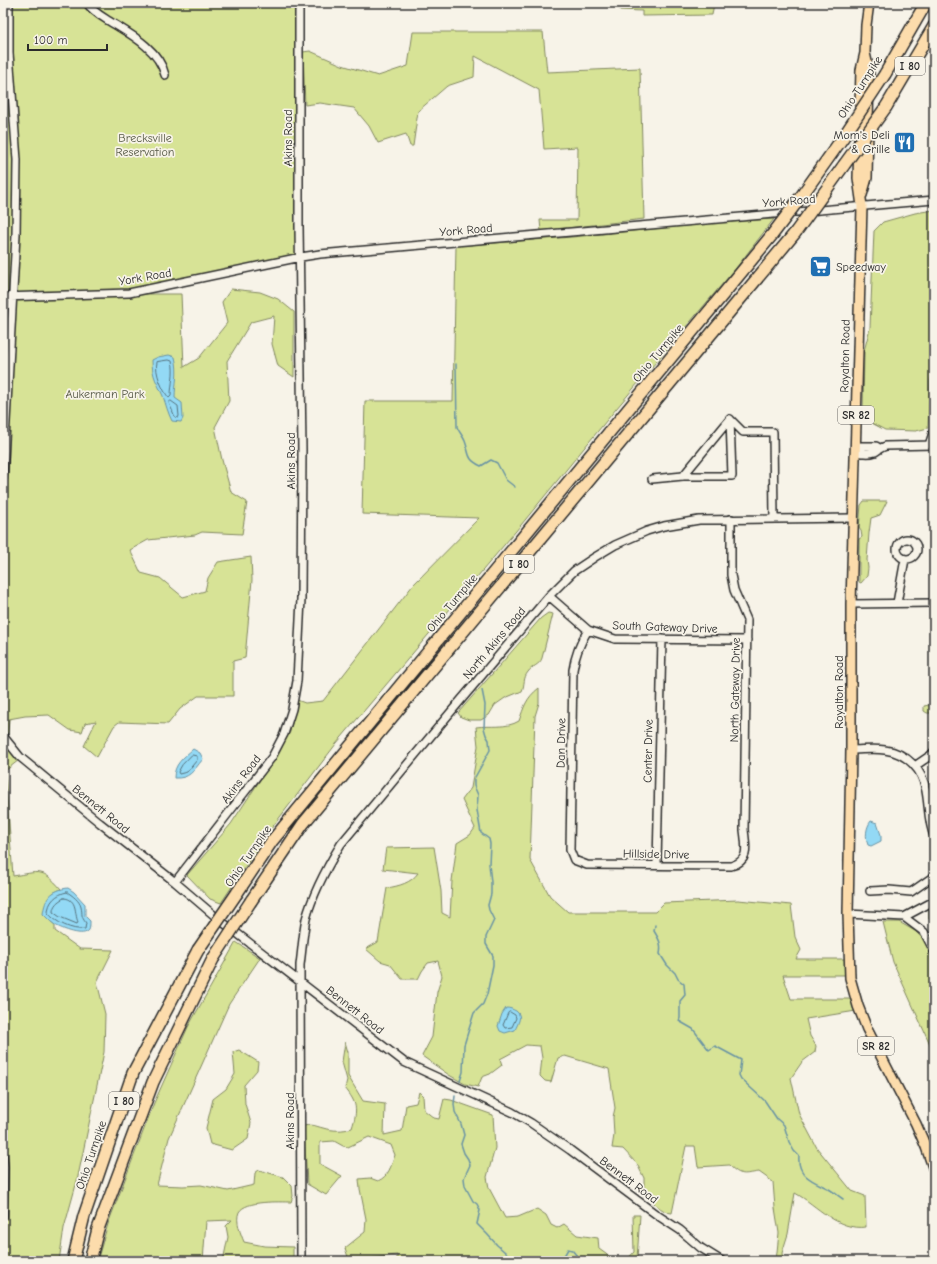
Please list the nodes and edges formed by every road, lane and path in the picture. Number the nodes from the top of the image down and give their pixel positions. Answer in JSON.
{"nodes":[{"id":1,"x":9,"y":3,"type":"edge"},
{"id":2,"x":87,"y":3,"type":"edge"},
{"id":3,"x":299,"y":3,"type":"edge"},
{"id":4,"x":869,"y":3,"type":"edge"},
{"id":5,"x":926,"y":3,"type":"edge"},
{"id":6,"x":934,"y":26,"type":"edge"},
{"id":7,"x":165,"y":75,"type":"dead end"},
{"id":8,"x":934,"y":200,"type":"edge"},
{"id":9,"x":862,"y":201,"type":"junction"},
{"id":10,"x":301,"y":256,"type":"junction"},
{"id":11,"x":14,"y":296,"type":"junction"},
{"id":12,"x":3,"y":297,"type":"edge"},
{"id":13,"x":730,"y":419,"type":"junction"},
{"id":14,"x":934,"y":430,"type":"edge"},
{"id":15,"x":931,"y":445,"type":"edge"},
{"id":16,"x":857,"y":449,"type":"junction"},
{"id":17,"x":683,"y":476,"type":"junction"},
{"id":18,"x":3,"y":478,"type":"edge"},
{"id":19,"x":652,"y":479,"type":"dead end"},
{"id":20,"x":853,"y":518,"type":"junction"},
{"id":21,"x":731,"y":519,"type":"junction"},
{"id":22,"x":774,"y":519,"type":"junction"},
{"id":23,"x":905,"y":559,"type":"dead end"},
{"id":24,"x":549,"y":596,"type":"junction"},
{"id":25,"x":896,"y":603,"type":"junction"},
{"id":26,"x":934,"y":603,"type":"edge"},
{"id":27,"x":851,"y":604,"type":"junction"},
{"id":28,"x":588,"y":630,"type":"junction"},
{"id":29,"x":662,"y":639,"type":"junction"},
{"id":30,"x":747,"y":640,"type":"junction"},
{"id":31,"x":3,"y":736,"type":"edge"},
{"id":32,"x":851,"y":750,"type":"junction"},
{"id":33,"x":934,"y":753,"type":"edge"},
{"id":34,"x":915,"y":766,"type":"junction"},
{"id":35,"x":931,"y":804,"type":"edge"},
{"id":36,"x":934,"y":836,"type":"edge"},
{"id":37,"x":574,"y":860,"type":"joint"},
{"id":38,"x":657,"y":864,"type":"junction"},
{"id":39,"x":740,"y":864,"type":"joint"},
{"id":40,"x":934,"y":876,"type":"edge"},
{"id":41,"x":175,"y":882,"type":"junction"},
{"id":42,"x":870,"y":891,"type":"dead end"},
{"id":43,"x":934,"y":901,"type":"edge"},
{"id":44,"x":848,"y":914,"type":"junction"},
{"id":45,"x":904,"y":917,"type":"junction"},
{"id":46,"x":934,"y":951,"type":"edge"},
{"id":47,"x":300,"y":981,"type":"junction"},
{"id":48,"x":3,"y":1155,"type":"edge"},
{"id":49,"x":934,"y":1170,"type":"edge"},
{"id":50,"x":3,"y":1216,"type":"edge"},
{"id":51,"x":73,"y":1261,"type":"edge"},
{"id":52,"x":90,"y":1261,"type":"edge"},
{"id":53,"x":301,"y":1261,"type":"edge"},
{"id":54,"x":722,"y":1261,"type":"edge"}],
"edges":[{"from":1,"to":11,"type":"street"},
{"from":2,"to":7,"type":"street"},
{"from":3,"to":10,"type":"street","name":"Akins Road"},
{"from":4,"to":9,"type":"main road","name":"Royalton Road","number":"SR 82"},
{"from":5,"to":51,"type":"highway","name":"Ohio Turnpike","number":"I 80","bridge":true},
{"from":6,"to":52,"type":"highway","number":"I 80","bridge":true},
{"from":8,"to":9,"type":"street","name":"York Road"},
{"from":9,"to":10,"type":"street","name":"York Road"},
{"from":9,"to":16,"type":"main road","name":"Royalton Road","number":"SR 82"},
{"from":10,"to":11,"type":"street","name":"York Road"},
{"from":10,"to":41,"type":"street","name":"Akins Road"},
{"from":11,"to":12,"type":"street","name":"York Road"},
{"from":11,"to":18,"type":"street"},
{"from":13,"to":17,"type":"street"},
{"from":13,"to":17,"type":"street"},
{"from":13,"to":22,"type":"street"},
{"from":14,"to":15,"type":"street"},
{"from":15,"to":16,"type":"street"},
{"from":16,"to":20,"type":"main road","name":"Royalton Road","number":"SR 82"},
{"from":17,"to":19,"type":"street"},
{"from":20,"to":22,"type":"street","name":"North Akins Road"},
{"from":20,"to":27,"type":"main road","name":"Royalton Road","number":"SR 82"},
{"from":21,"to":22,"type":"street","name":"North Akins Road"},
{"from":21,"to":24,"type":"street","name":"North Akins Road"},
{"from":21,"to":30,"type":"street","name":"North Gateway Drive"},
{"from":23,"to":25,"type":"street"},
{"from":24,"to":28,"type":"street","name":"South Gateway Drive"},
{"from":24,"to":47,"type":"street","name":"North Akins Road"},
{"from":25,"to":26,"type":"street"},
{"from":25,"to":27,"type":"street"},
{"from":27,"to":32,"type":"main road","name":"Royalton Road","number":"SR 82"},
{"from":28,"to":29,"type":"street","name":"South Gateway Drive"},
{"from":28,"to":37,"type":"street","name":"Dan Drive"},
{"from":29,"to":30,"type":"street","name":"South Gateway Drive"},
{"from":29,"to":38,"type":"street","name":"Center Drive"},
{"from":30,"to":39,"type":"street","name":"North Gateway Drive"},
{"from":31,"to":41,"type":"street","name":"Bennett Road"},
{"from":32,"to":34,"type":"street"},
{"from":32,"to":44,"type":"main road","name":"Royalton Road","number":"SR 82"},
{"from":33,"to":34,"type":"street"},
{"from":34,"to":35,"type":"street"},
{"from":35,"to":36,"type":"street"},
{"from":37,"to":38,"type":"street","name":"Hillside Drive"},
{"from":38,"to":39,"type":"street","name":"Hillside Drive"},
{"from":40,"to":42,"type":"street"},
{"from":41,"to":47,"type":"street","name":"Bennett Road"},
{"from":43,"to":45,"type":"street"},
{"from":44,"to":45,"type":"street"},
{"from":44,"to":49,"type":"main road","name":"Royalton Road","number":"SR 82"},
{"from":45,"to":46,"type":"street"},
{"from":47,"to":53,"type":"street","name":"Akins Road"},
{"from":47,"to":54,"type":"street","name":"Bennett Road"},
{"from":48,"to":50,"type":"street"}]}
